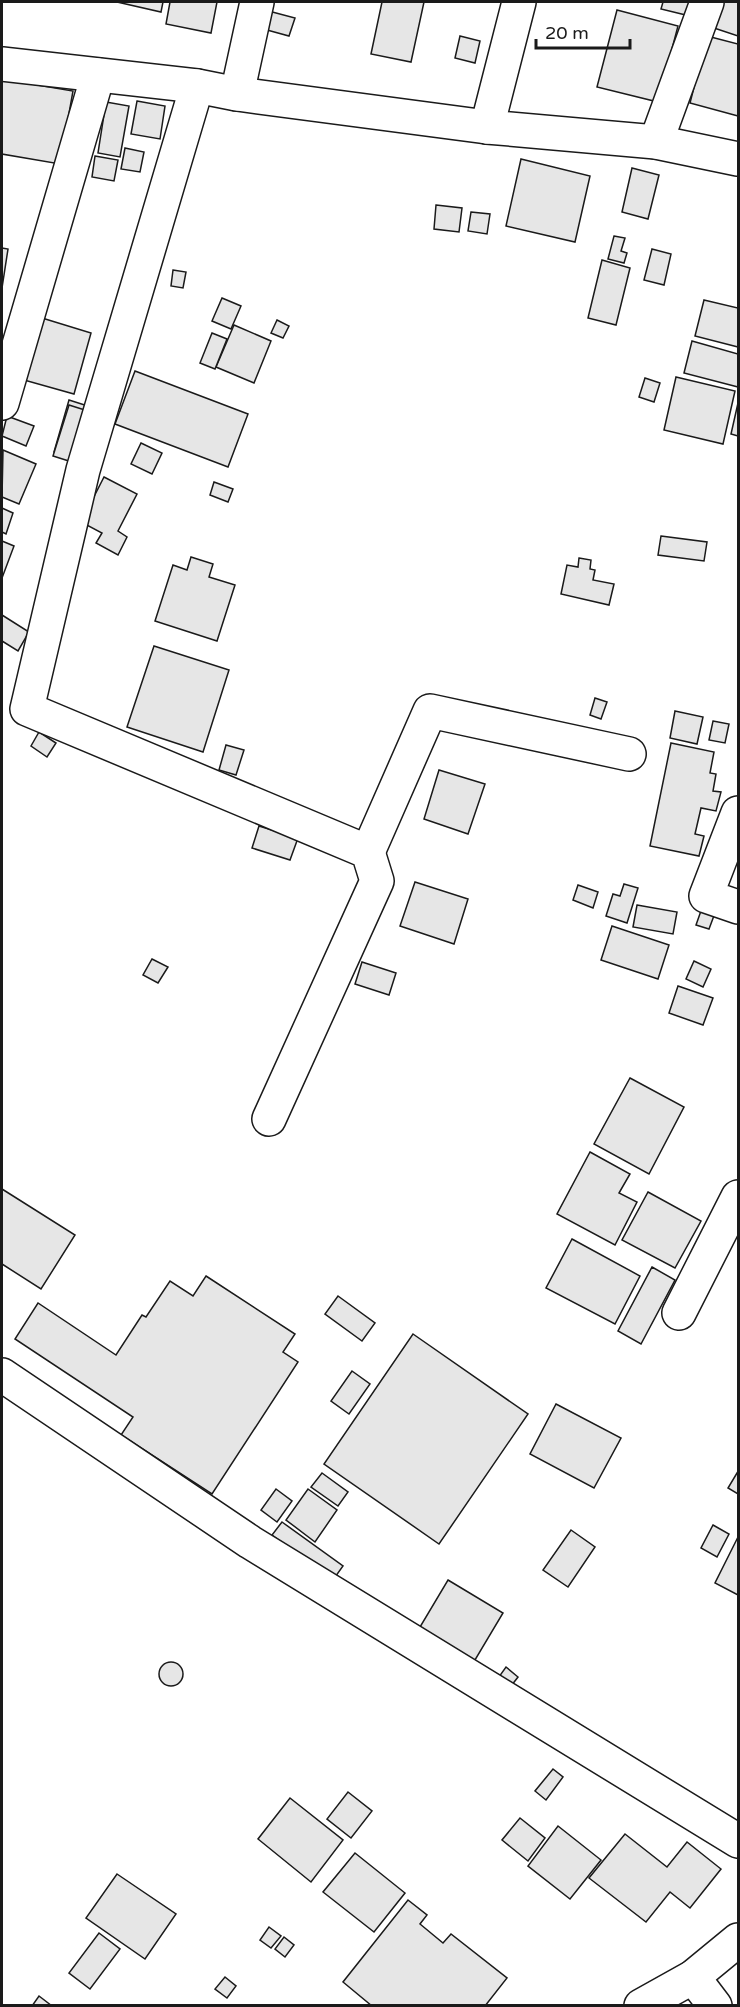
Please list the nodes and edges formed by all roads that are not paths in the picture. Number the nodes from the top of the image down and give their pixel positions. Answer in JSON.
{"nodes":[{"id":1,"x":257,"y":2,"type":"edge"},
{"id":2,"x":519,"y":2,"type":"edge"},
{"id":3,"x":706,"y":2,"type":"edge"},
{"id":4,"x":2,"y":64,"type":"edge"},
{"id":5,"x":98,"y":75,"type":"junction"},
{"id":6,"x":197,"y":86,"type":"junction"},
{"id":7,"x":237,"y":94,"type":"junction"},
{"id":8,"x":487,"y":127,"type":"junction"},
{"id":9,"x":656,"y":142,"type":"junction"},
{"id":10,"x":738,"y":159,"type":"edge"},
{"id":11,"x":2,"y":403,"type":"edge"},
{"id":12,"x":629,"y":754,"type":"dead end"},
{"id":13,"x":738,"y":813,"type":"edge"},
{"id":14,"x":368,"y":852,"type":"junction"},
{"id":15,"x":738,"y":907,"type":"edge"},
{"id":16,"x":269,"y":1119,"type":"dead end"},
{"id":17,"x":738,"y":1197,"type":"edge"},
{"id":18,"x":679,"y":1313,"type":"dead end"},
{"id":19,"x":2,"y":1375,"type":"edge"},
{"id":20,"x":738,"y":1841,"type":"edge"},
{"id":21,"x":738,"y":1940,"type":"edge"},
{"id":22,"x":693,"y":1977,"type":"junction"},
{"id":23,"x":641,"y":2006,"type":"edge"},
{"id":24,"x":715,"y":2006,"type":"edge"}],
"edges":[{"from":1,"to":7,"type":"street"},
{"from":2,"to":8,"type":"street"},
{"from":3,"to":9,"type":"street"},
{"from":4,"to":5,"type":"street"},
{"from":5,"to":6,"type":"street"},
{"from":5,"to":11,"type":"street"},
{"from":6,"to":7,"type":"street"},
{"from":6,"to":14,"type":"street"},
{"from":7,"to":8,"type":"street"},
{"from":8,"to":9,"type":"street"},
{"from":9,"to":10,"type":"street"},
{"from":12,"to":14,"type":"street"},
{"from":13,"to":15,"type":"street"},
{"from":14,"to":16,"type":"street"},
{"from":17,"to":18,"type":"street"},
{"from":19,"to":20,"type":"street"},
{"from":21,"to":22,"type":"street"},
{"from":22,"to":23,"type":"street"},
{"from":22,"to":24,"type":"street"}]}
